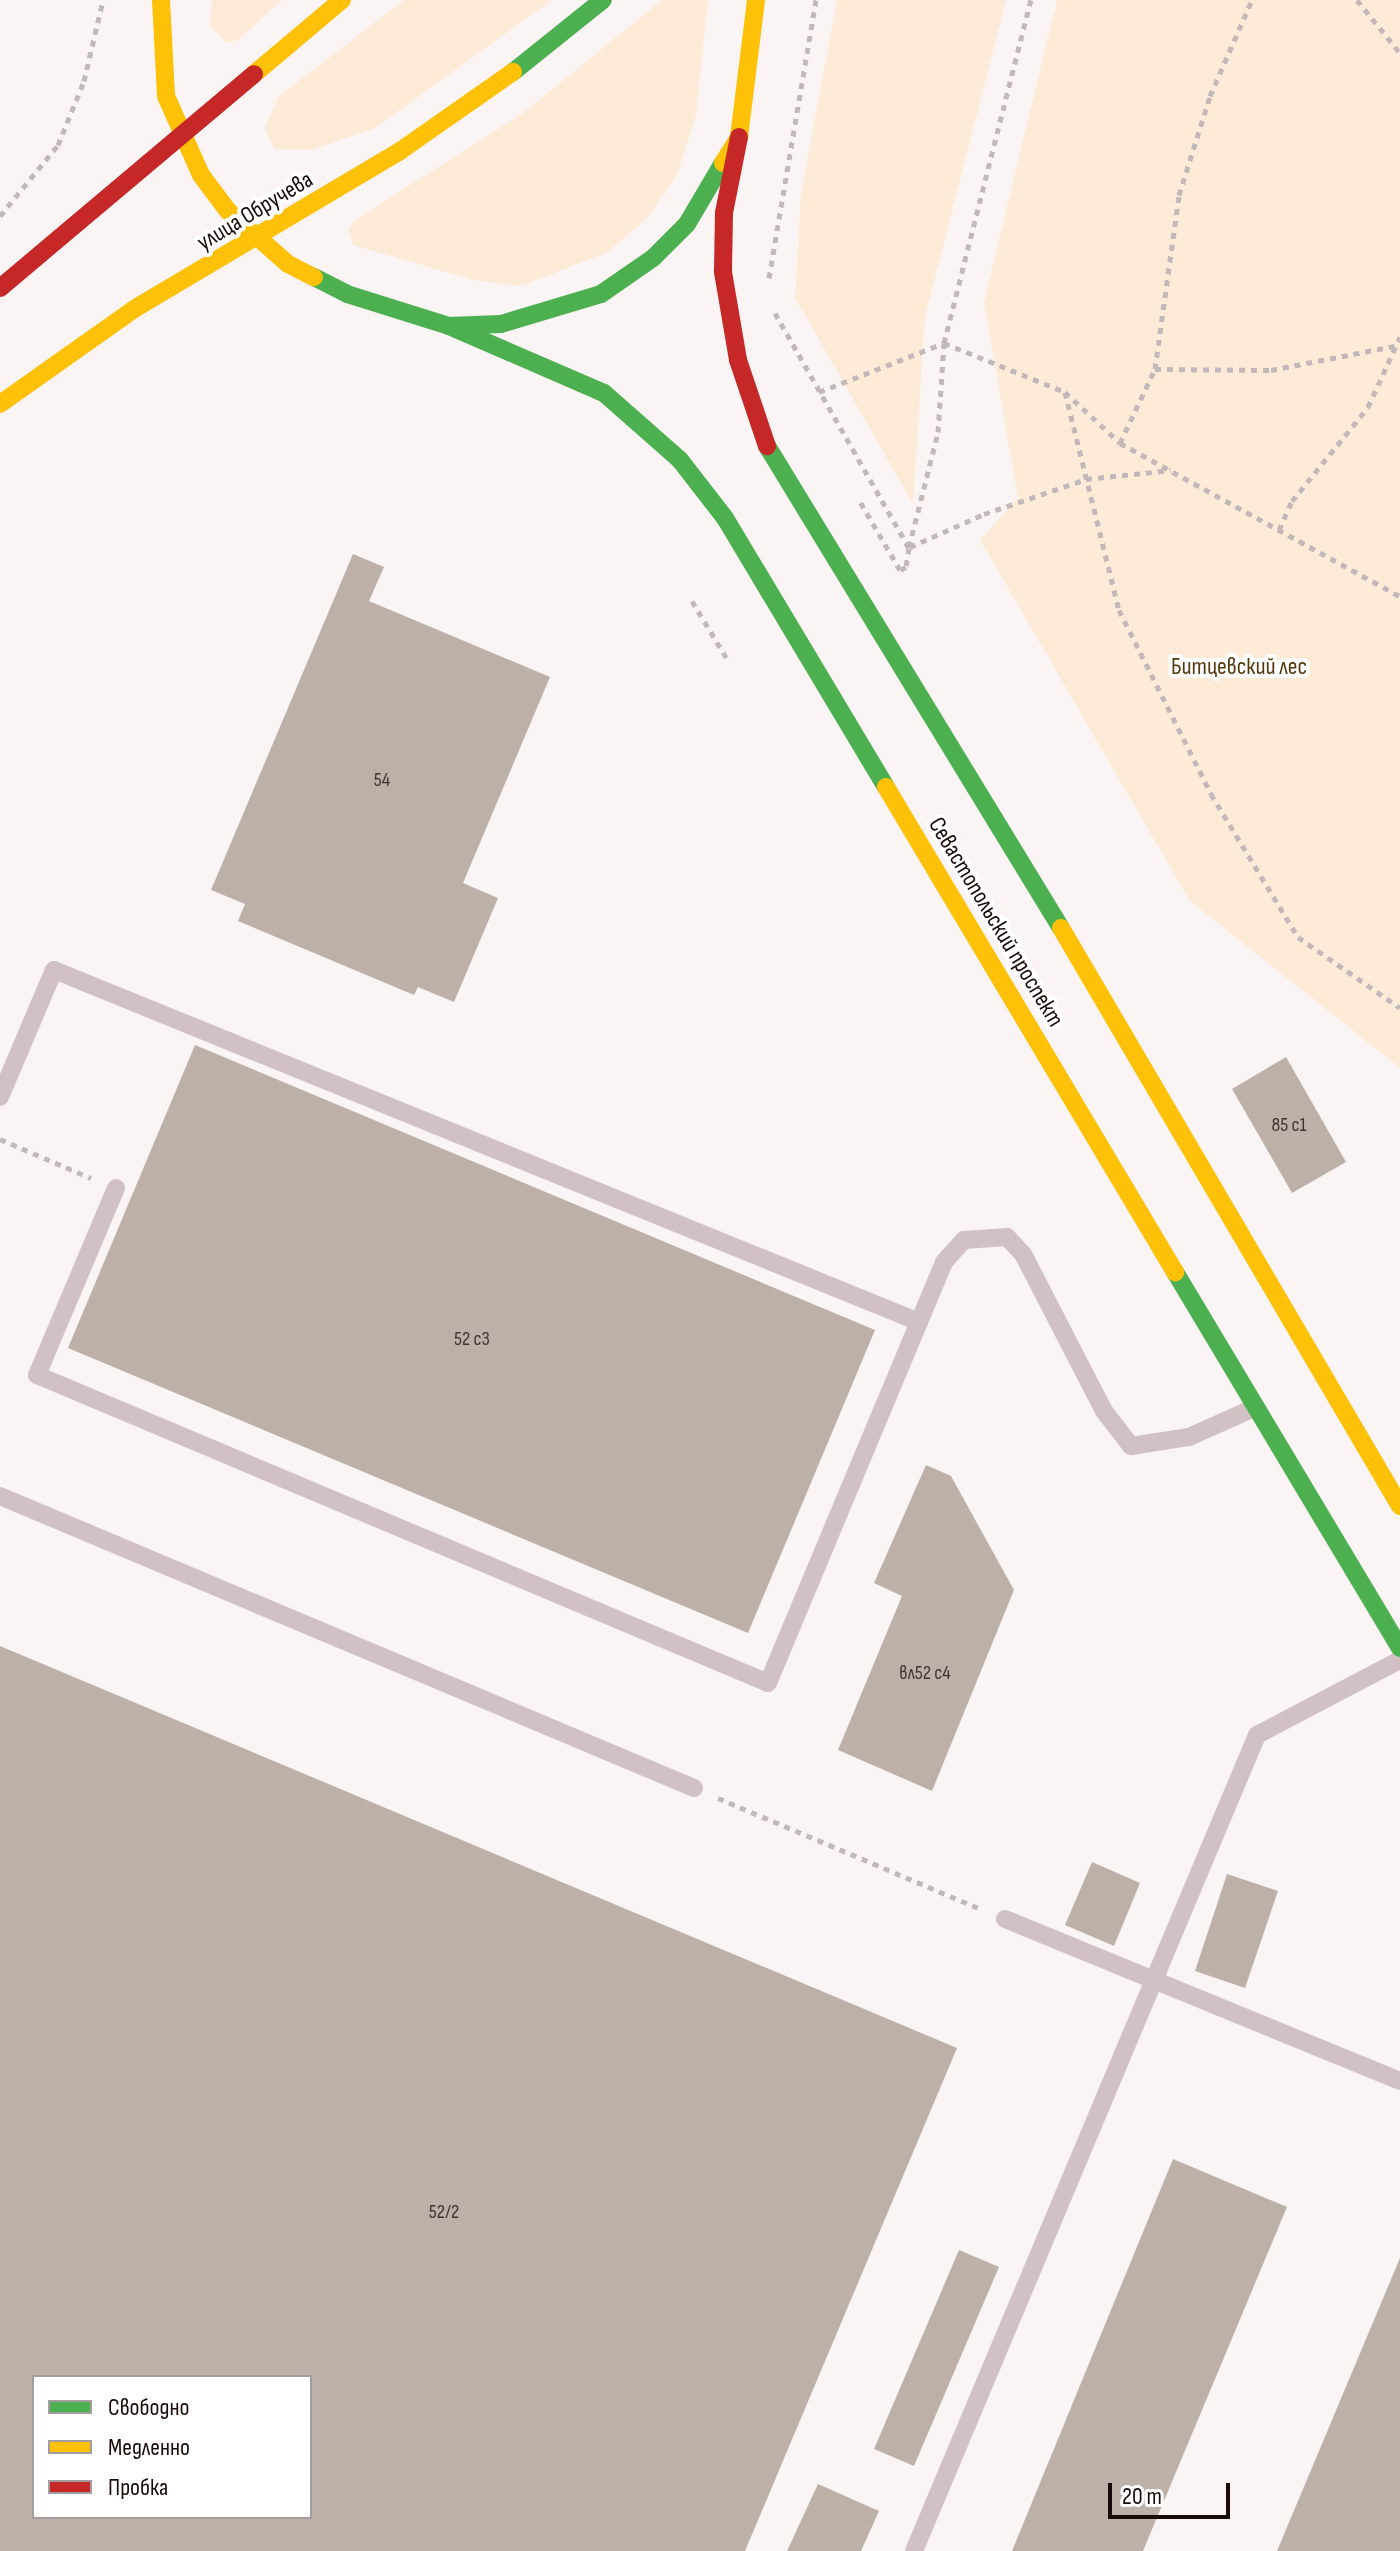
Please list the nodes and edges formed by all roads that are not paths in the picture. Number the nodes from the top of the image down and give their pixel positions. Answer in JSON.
{"nodes":[{"id":1,"x":161,"y":0,"type":"edge"},
{"id":2,"x":342,"y":0,"type":"edge"},
{"id":3,"x":603,"y":0,"type":"edge"},
{"id":4,"x":756,"y":0,"type":"edge"},
{"id":5,"x":180,"y":135,"type":"junction"},
{"id":6,"x":739,"y":137,"type":"junction"},
{"id":7,"x":258,"y":239,"type":"junction"},
{"id":8,"x":0,"y":288,"type":"edge"},
{"id":9,"x":449,"y":326,"type":"junction"},
{"id":10,"x":0,"y":404,"type":"edge"},
{"id":11,"x":0,"y":1097,"type":"edge"},
{"id":12,"x":116,"y":1188,"type":"road end"},
{"id":13,"x":919,"y":1322,"type":"junction"},
{"id":14,"x":1256,"y":1407,"type":"junction"},
{"id":15,"x":0,"y":1496,"type":"edge"},
{"id":16,"x":1400,"y":1506,"type":"edge"},
{"id":17,"x":1400,"y":1648,"type":"edge"},
{"id":18,"x":1400,"y":1660,"type":"edge"},
{"id":19,"x":694,"y":1788,"type":"road end"},
{"id":20,"x":1005,"y":1919,"type":"road end"},
{"id":21,"x":1155,"y":1979,"type":"junction"},
{"id":22,"x":1400,"y":2081,"type":"edge"},
{"id":23,"x":914,"y":2551,"type":"edge"}],
"edges":[{"from":1,"to":5,"type":"main road"},
{"from":2,"to":5,"type":"main road"},
{"from":3,"to":7,"type":"main road","name":"улица Обручева"},
{"from":4,"to":6,"type":"main road"},
{"from":5,"to":7,"type":"main road"},
{"from":5,"to":8,"type":"main road"},
{"from":6,"to":9,"type":"main road"},
{"from":6,"to":16,"type":"main road"},
{"from":7,"to":9,"type":"main road"},
{"from":7,"to":10,"type":"main road","name":"улица Обручева"},
{"from":9,"to":14,"type":"main road","name":"Севастопольский проспект"},
{"from":11,"to":13,"type":"lane"},
{"from":12,"to":13,"type":"lane"},
{"from":13,"to":14,"type":"lane"},
{"from":14,"to":17,"type":"main road","name":"Севастопольский проспект"},
{"from":15,"to":19,"type":"lane"},
{"from":18,"to":21,"type":"lane"},
{"from":20,"to":21,"type":"lane"},
{"from":21,"to":22,"type":"lane"},
{"from":21,"to":23,"type":"lane"}]}
